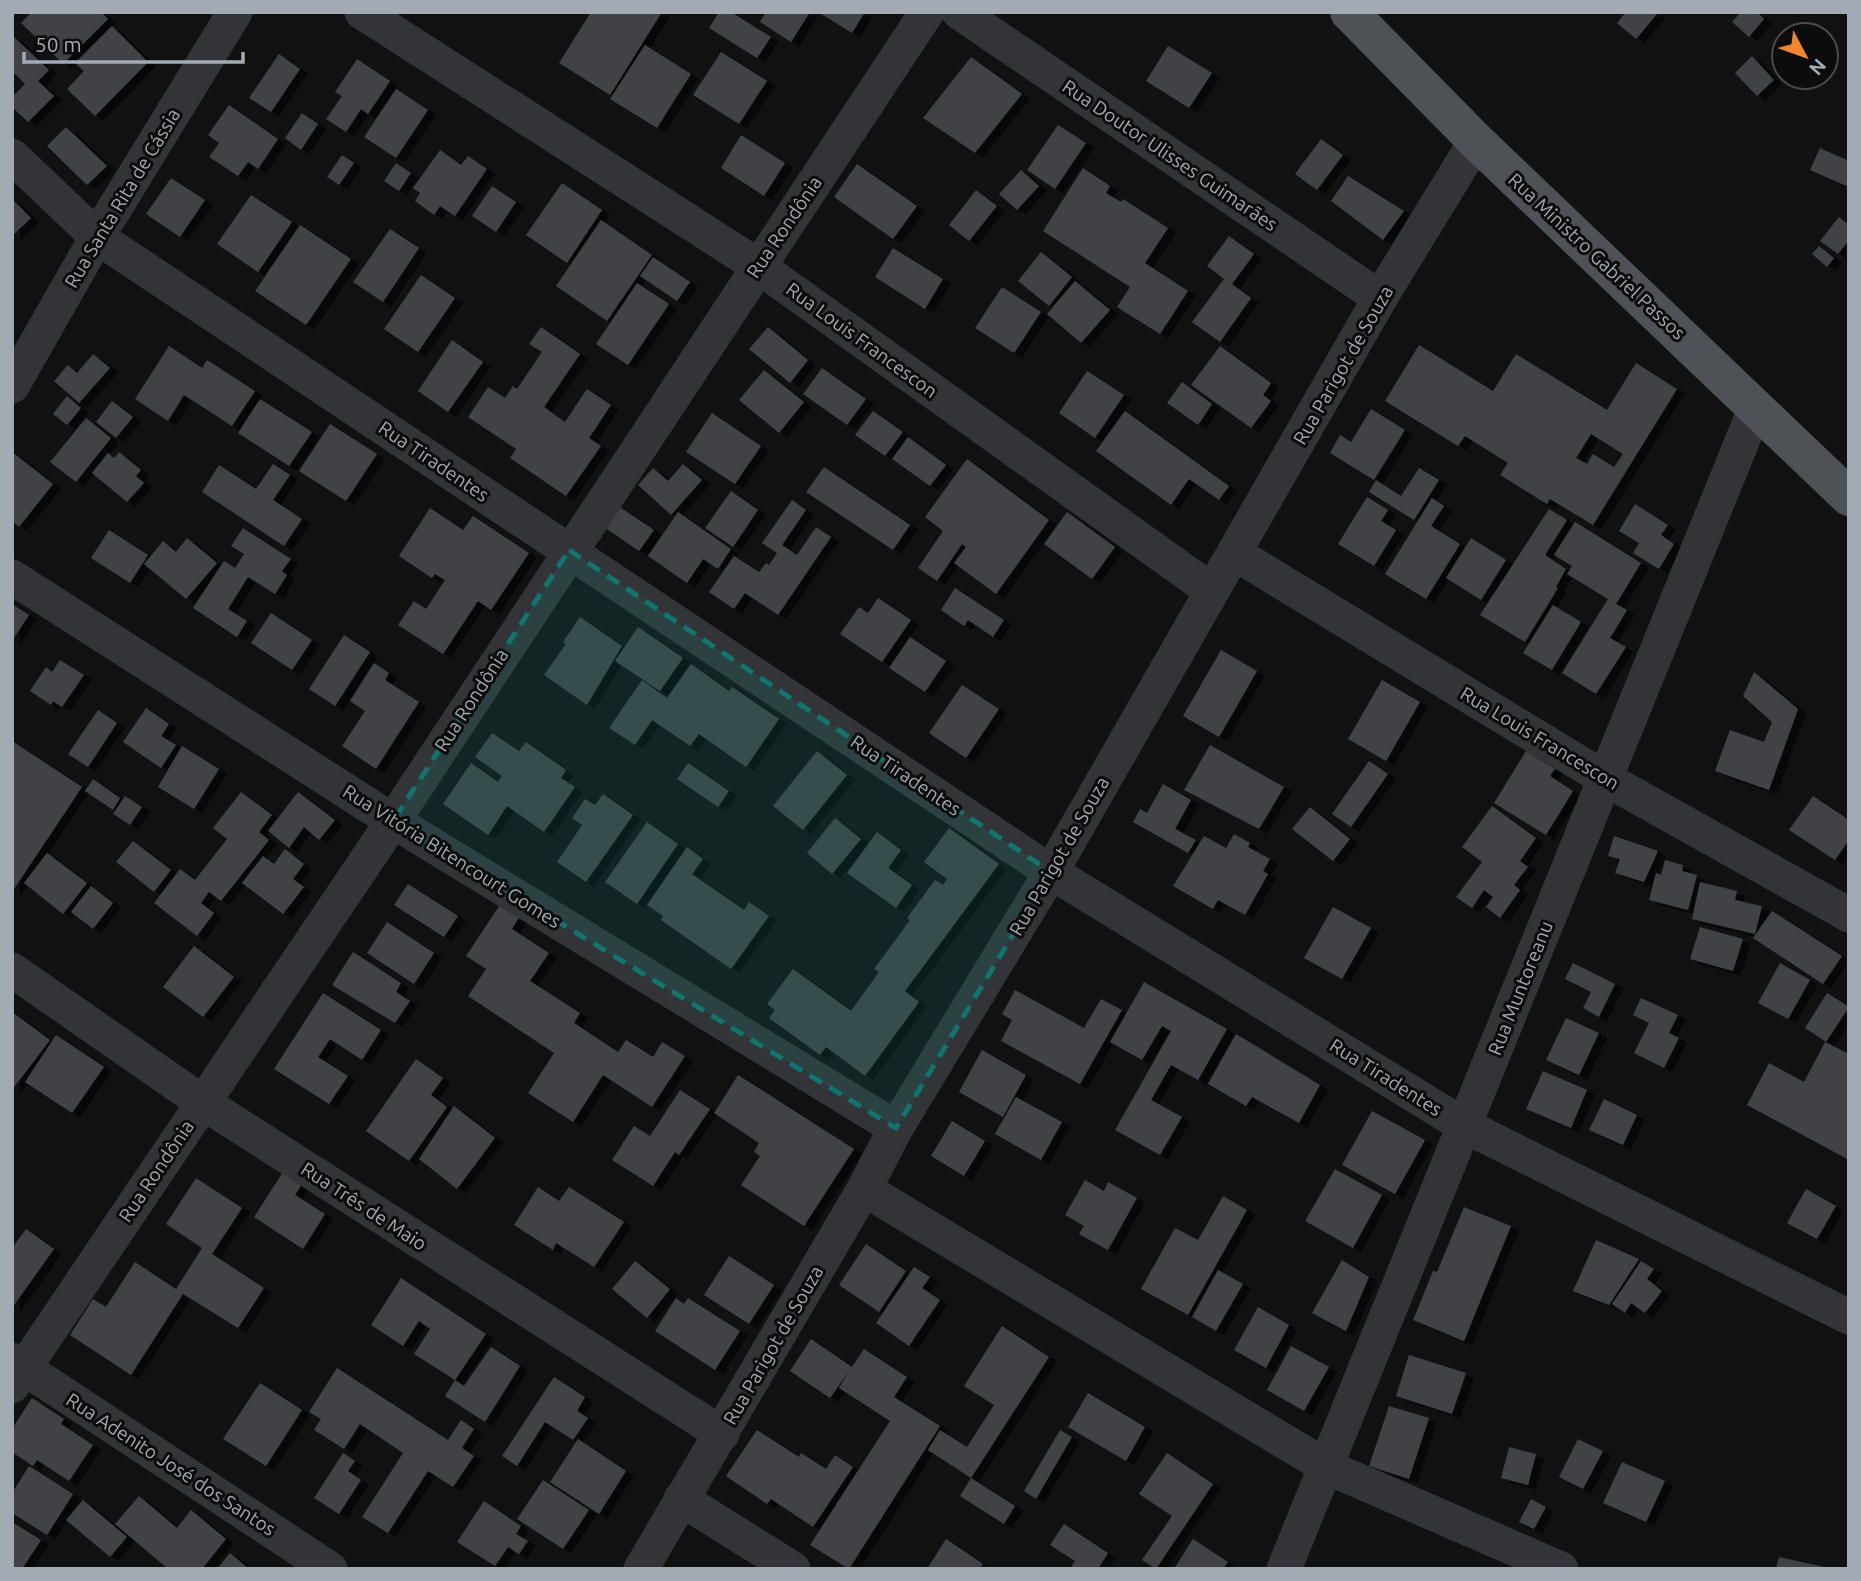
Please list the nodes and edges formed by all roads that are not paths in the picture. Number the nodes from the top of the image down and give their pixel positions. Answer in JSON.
{"nodes":[{"id":1,"x":235,"y":12,"type":"edge"},
{"id":2,"x":362,"y":12,"type":"edge"},
{"id":3,"x":927,"y":12,"type":"edge"},
{"id":4,"x":959,"y":12,"type":"edge"},
{"id":5,"x":1349,"y":12,"type":"edge"},
{"id":6,"x":1476,"y":141,"type":"junction"},
{"id":7,"x":12,"y":156,"type":"edge"},
{"id":8,"x":97,"y":237,"type":"junction"},
{"id":9,"x":758,"y":266,"type":"junction"},
{"id":10,"x":1380,"y":298,"type":"junction"},
{"id":11,"x":12,"y":386,"type":"edge"},
{"id":12,"x":1756,"y":407,"type":"junction"},
{"id":13,"x":1849,"y":497,"type":"edge"},
{"id":14,"x":569,"y":550,"type":"junction"},
{"id":15,"x":1236,"y":554,"type":"junction"},
{"id":16,"x":12,"y":577,"type":"edge"},
{"id":17,"x":1212,"y":591,"type":"junction"},
{"id":18,"x":1604,"y":778,"type":"junction"},
{"id":19,"x":393,"y":821,"type":"junction"},
{"id":20,"x":1051,"y":872,"type":"junction"},
{"id":21,"x":1849,"y":915,"type":"edge"},
{"id":22,"x":12,"y":970,"type":"edge"},
{"id":23,"x":202,"y":1102,"type":"junction"},
{"id":24,"x":1465,"y":1126,"type":"junction"},
{"id":25,"x":896,"y":1128,"type":"junction"},
{"id":26,"x":864,"y":1189,"type":"junction"},
{"id":27,"x":1849,"y":1317,"type":"edge"},
{"id":28,"x":16,"y":1371,"type":"edge"},
{"id":29,"x":722,"y":1434,"type":"junction"},
{"id":30,"x":1327,"y":1467,"type":"junction"},
{"id":31,"x":681,"y":1499,"type":"junction"},
{"id":32,"x":330,"y":1569,"type":"edge"},
{"id":33,"x":641,"y":1569,"type":"edge"},
{"id":34,"x":793,"y":1569,"type":"edge"},
{"id":35,"x":1284,"y":1569,"type":"edge"},
{"id":36,"x":1561,"y":1569,"type":"edge"}],
"edges":[{"from":1,"to":8,"type":"street","name":"Rua Santa Rita de Cássia"},
{"from":2,"to":9,"type":"street","name":"Rua Louis Francescon"},
{"from":3,"to":9,"type":"street","name":"Rua Rondônia"},
{"from":4,"to":10,"type":"street","name":"Rua Doutor Ulisses Guimarães"},
{"from":5,"to":6,"type":"main road","name":"Rua Ministro Gabriel Passos"},
{"from":6,"to":10,"type":"street","name":"Rua Parigot de Souza"},
{"from":6,"to":12,"type":"main road","name":"Rua Ministro Gabriel Passos"},
{"from":7,"to":8,"type":"street","name":"Rua Tiradentes"},
{"from":8,"to":11,"type":"street","name":"Rua Santa Rita de Cássia"},
{"from":8,"to":14,"type":"street","name":"Rua Tiradentes"},
{"from":9,"to":14,"type":"street","name":"Rua Rondônia"},
{"from":9,"to":17,"type":"street","name":"Rua Louis Francescon"},
{"from":10,"to":15,"type":"street","name":"Rua Parigot de Souza"},
{"from":12,"to":13,"type":"main road","name":"Rua Ministro Gabriel Passos"},
{"from":12,"to":18,"type":"street","name":"Rua Muntoreanu"},
{"from":14,"to":19,"type":"street","name":"Rua Rondônia"},
{"from":14,"to":20,"type":"street","name":"Rua Tiradentes"},
{"from":15,"to":17,"type":"street","name":"Rua Parigot de Souza"},
{"from":15,"to":18,"type":"street","name":"Rua Louis Francescon"},
{"from":16,"to":19,"type":"street","name":"Rua Vitória Bitencourt Gomes"},
{"from":17,"to":20,"type":"street","name":"Rua Parigot de Souza"},
{"from":18,"to":21,"type":"street","name":"Rua Louis Francescon"},
{"from":18,"to":24,"type":"street","name":"Rua Muntoreanu"},
{"from":19,"to":23,"type":"street","name":"Rua Rondônia"},
{"from":19,"to":25,"type":"street","name":"Rua Vitória Bitencourt Gomes"},
{"from":20,"to":24,"type":"street","name":"Rua Tiradentes"},
{"from":20,"to":25,"type":"street","name":"Rua Parigot de Souza"},
{"from":22,"to":23,"type":"street","name":"Rua Três de Maio"},
{"from":23,"to":28,"type":"street","name":"Rua Rondônia"},
{"from":23,"to":29,"type":"street","name":"Rua Três de Maio"},
{"from":24,"to":27,"type":"street","name":"Rua Tiradentes"},
{"from":24,"to":30,"type":"street","name":"Rua Muntoreanu"},
{"from":25,"to":26,"type":"street","name":"Rua Parigot de Souza"},
{"from":26,"to":29,"type":"street","name":"Rua Parigot de Souza"},
{"from":26,"to":30,"type":"street"},
{"from":28,"to":32,"type":"street","name":"Rua Adenito José dos Santos"},
{"from":29,"to":31,"type":"street","name":"Rua Parigot de Souza"},
{"from":30,"to":35,"type":"street","name":"Rua Muntoreanu"},
{"from":30,"to":36,"type":"street"},
{"from":31,"to":33,"type":"street","name":"Rua Parigot de Souza"},
{"from":31,"to":34,"type":"street"}]}
